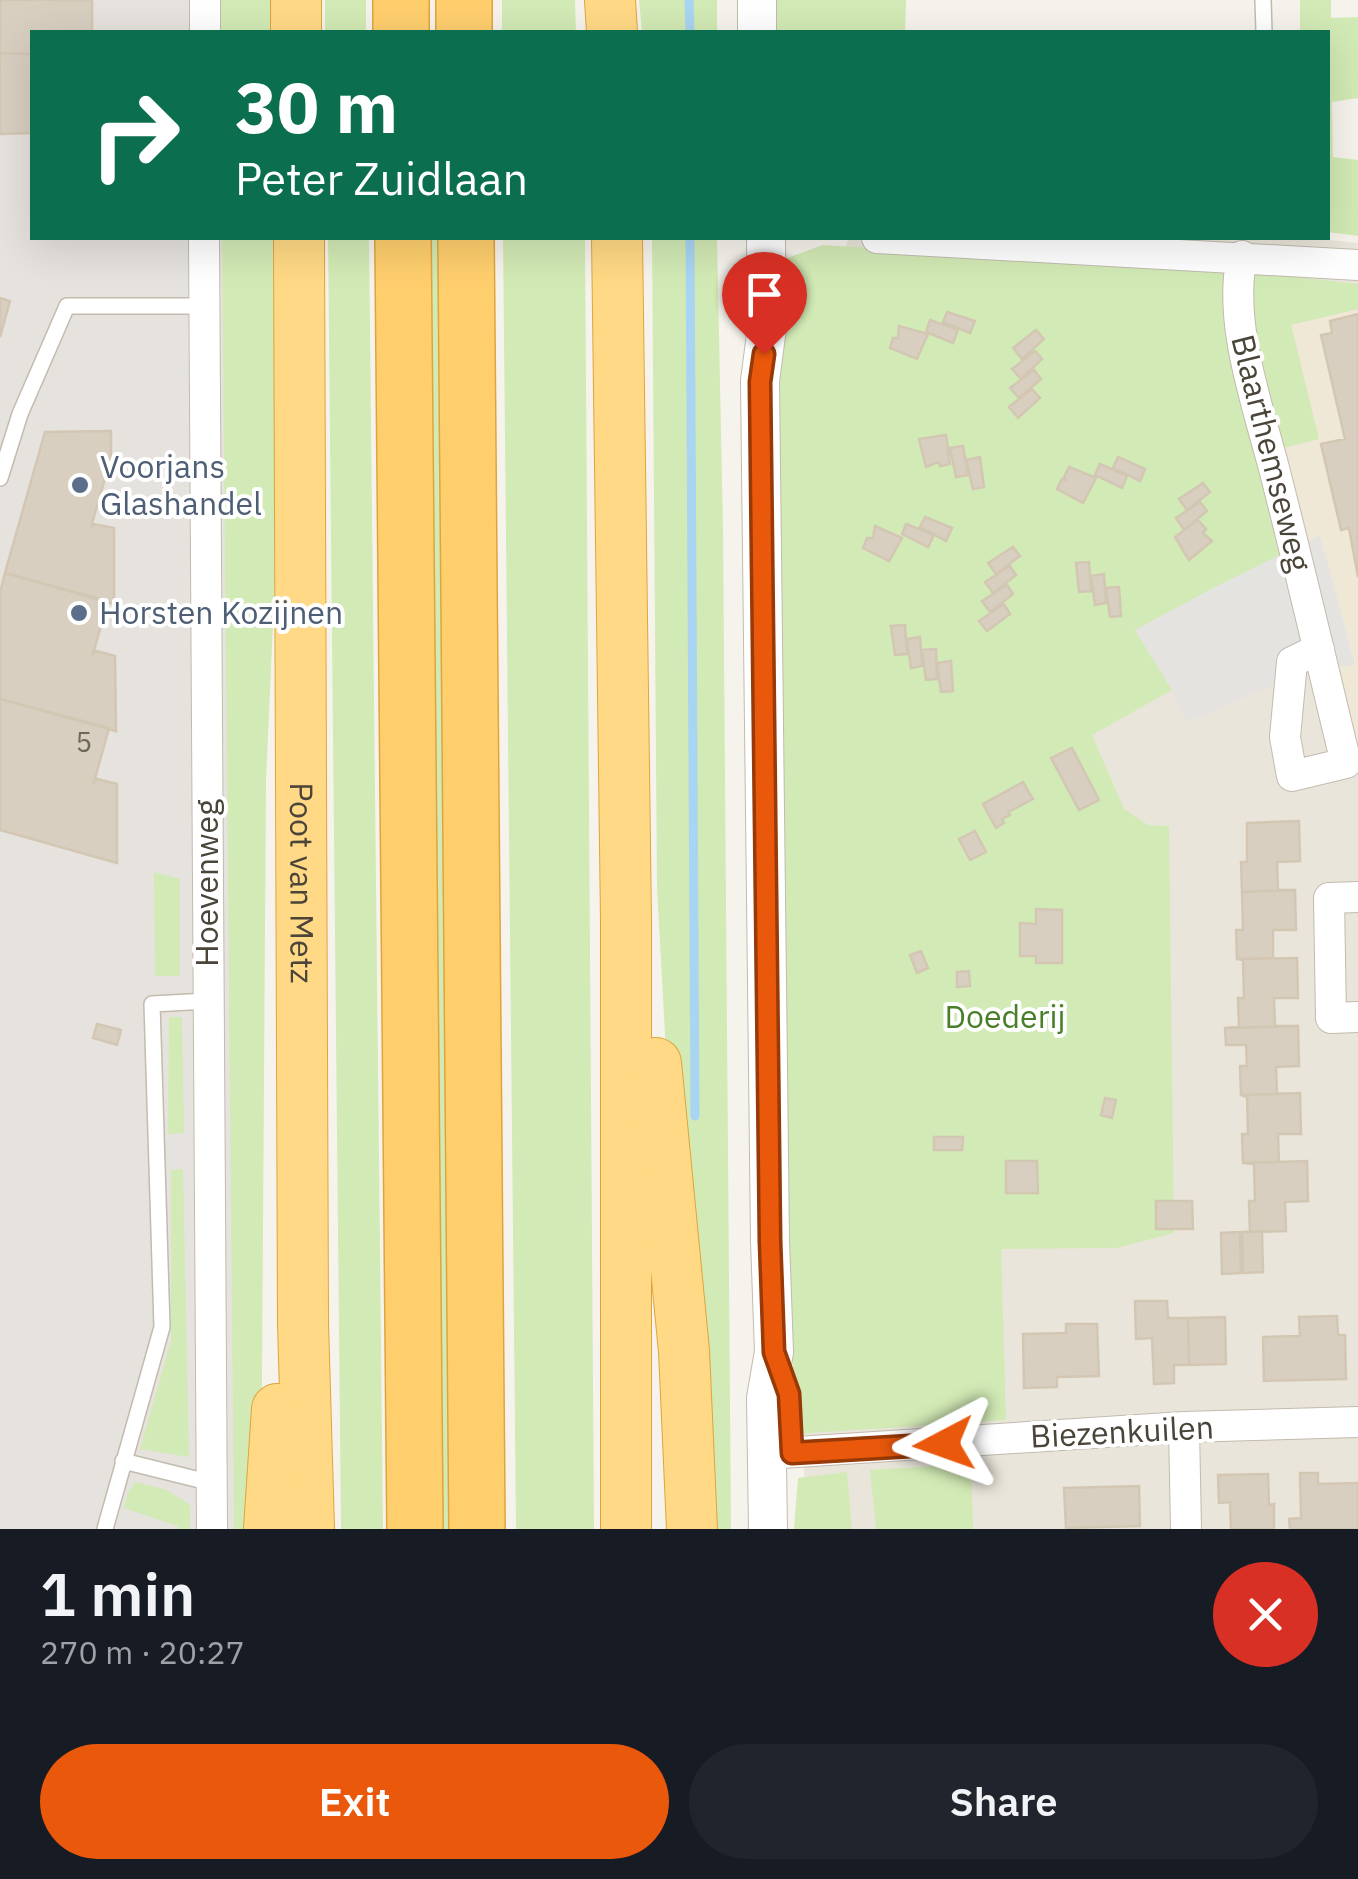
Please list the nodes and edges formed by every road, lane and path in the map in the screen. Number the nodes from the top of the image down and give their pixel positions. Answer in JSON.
{"nodes":[{"id":1,"x":205,"y":0,"type":"edge"},
{"id":2,"x":296,"y":0,"type":"edge"},
{"id":3,"x":400,"y":0,"type":"edge"},
{"id":4,"x":464,"y":0,"type":"edge"},
{"id":5,"x":610,"y":0,"type":"edge"},
{"id":6,"x":758,"y":0,"type":"edge"},
{"id":7,"x":1264,"y":0,"type":"edge"},
{"id":8,"x":205,"y":30,"type":"edge"},
{"id":9,"x":296,"y":30,"type":"edge"},
{"id":10,"x":401,"y":30,"type":"edge"},
{"id":11,"x":464,"y":30,"type":"edge"},
{"id":12,"x":612,"y":30,"type":"edge"},
{"id":13,"x":758,"y":30,"type":"edge"},
{"id":14,"x":1264,"y":30,"type":"edge"},
{"id":15,"x":204,"y":240,"type":"edge"},
{"id":16,"x":298,"y":240,"type":"edge"},
{"id":17,"x":403,"y":240,"type":"edge"},
{"id":18,"x":466,"y":240,"type":"edge"},
{"id":19,"x":617,"y":240,"type":"edge"},
{"id":20,"x":744,"y":240,"type":"edge"},
{"id":21,"x":766,"y":240,"type":"edge"},
{"id":22,"x":959,"y":240,"type":"edge"},
{"id":23,"x":1245,"y":247,"type":"edge"},
{"id":24,"x":1358,"y":264,"type":"edge"},
{"id":25,"x":203,"y":306,"type":"junction"},
{"id":26,"x":760,"y":382,"type":"junction"},
{"id":27,"x":0,"y":478,"type":"edge"},
{"id":28,"x":1319,"y":648,"type":"dead end"},
{"id":29,"x":1358,"y":897,"type":"edge"},
{"id":30,"x":626,"y":921,"type":"junction"},
{"id":31,"x":208,"y":1001,"type":"junction"},
{"id":32,"x":1358,"y":1017,"type":"edge"},
{"id":33,"x":303,"y":1323,"type":"junction"},
{"id":34,"x":1358,"y":1422,"type":"edge"},
{"id":35,"x":1184,"y":1427,"type":"junction"},
{"id":36,"x":779,"y":1453,"type":"junction"},
{"id":37,"x":123,"y":1462,"type":"junction"},
{"id":38,"x":212,"y":1483,"type":"junction"},
{"id":39,"x":105,"y":1529,"type":"edge"},
{"id":40,"x":212,"y":1529,"type":"edge"},
{"id":41,"x":269,"y":1529,"type":"edge"},
{"id":42,"x":309,"y":1529,"type":"edge"},
{"id":43,"x":415,"y":1529,"type":"edge"},
{"id":44,"x":478,"y":1529,"type":"edge"},
{"id":45,"x":626,"y":1529,"type":"edge"},
{"id":46,"x":692,"y":1529,"type":"edge"},
{"id":47,"x":768,"y":1529,"type":"edge"},
{"id":48,"x":789,"y":1529,"type":"edge"},
{"id":49,"x":1186,"y":1529,"type":"edge"}],
"edges":[{"from":1,"to":8,"type":"street"},
{"from":2,"to":9,"type":"highway"},
{"from":3,"to":10,"type":"highway"},
{"from":4,"to":11,"type":"highway"},
{"from":5,"to":12,"type":"highway"},
{"from":6,"to":13,"type":"street"},
{"from":7,"to":14,"type":"lane"},
{"from":15,"to":25,"type":"street","name":"Hoevenweg"},
{"from":16,"to":33,"type":"highway","name":"Poot van Metz"},
{"from":17,"to":43,"type":"highway"},
{"from":18,"to":44,"type":"highway"},
{"from":19,"to":30,"type":"highway"},
{"from":20,"to":26,"type":"street"},
{"from":21,"to":26,"type":"street"},
{"from":22,"to":23,"type":"street"},
{"from":23,"to":24,"type":"street"},
{"from":23,"to":28,"type":"street","name":"Blaarthemseweg"},
{"from":25,"to":27,"type":"lane"},
{"from":25,"to":31,"type":"street","name":"Hoevenweg"},
{"from":26,"to":36,"type":"street"},
{"from":29,"to":32,"type":"street"},
{"from":30,"to":45,"type":"highway"},
{"from":30,"to":46,"type":"highway"},
{"from":31,"to":37,"type":"lane"},
{"from":31,"to":38,"type":"street","name":"Hoevenweg"},
{"from":33,"to":41,"type":"highway"},
{"from":33,"to":42,"type":"highway","name":"Poot van Metz"},
{"from":34,"to":35,"type":"street","name":"Biezenkuilen"},
{"from":35,"to":36,"type":"street","name":"Biezenkuilen"},
{"from":35,"to":49,"type":"street"},
{"from":36,"to":47,"type":"street"},
{"from":36,"to":48,"type":"street"},
{"from":37,"to":38,"type":"lane"},
{"from":37,"to":39,"type":"lane"},
{"from":38,"to":40,"type":"street","name":"Hoevenweg"}]}
